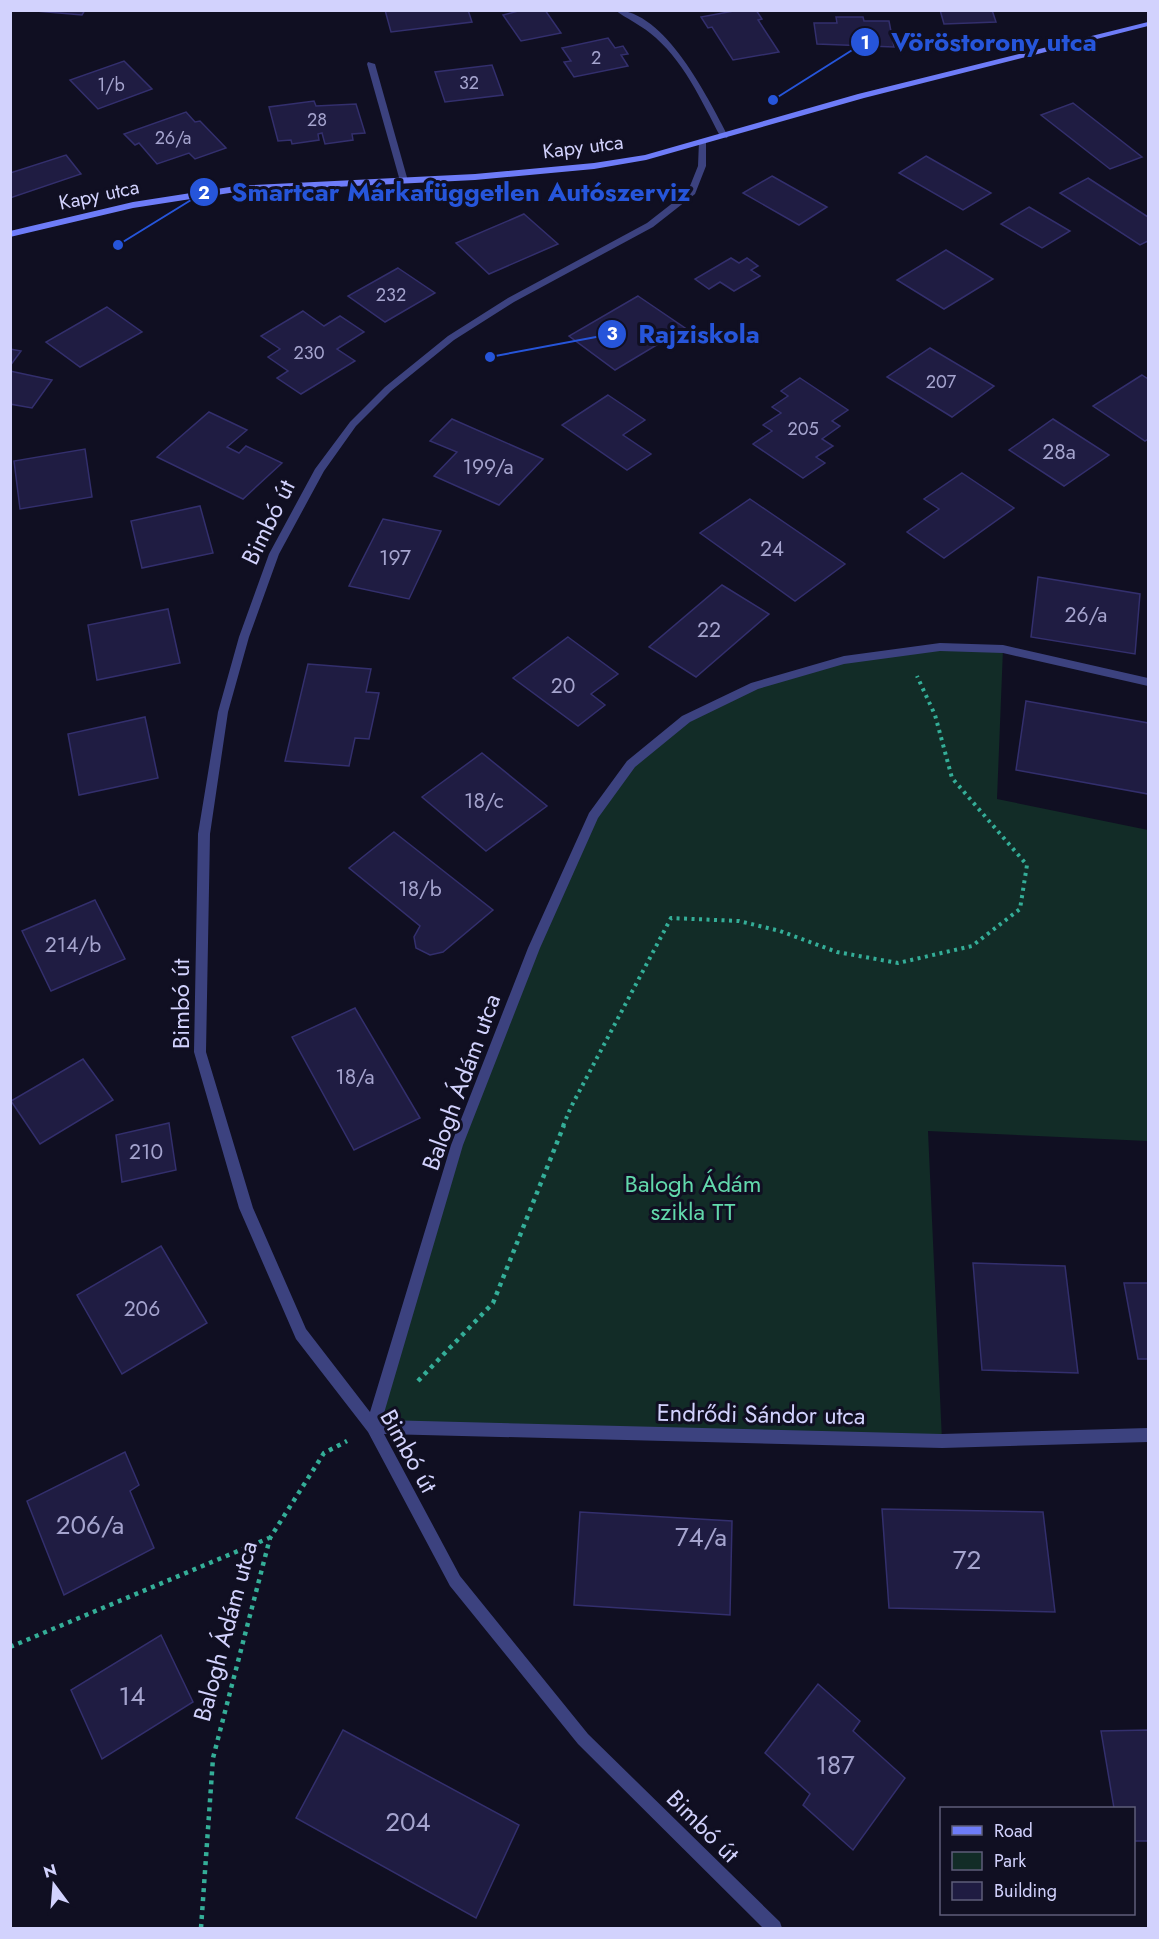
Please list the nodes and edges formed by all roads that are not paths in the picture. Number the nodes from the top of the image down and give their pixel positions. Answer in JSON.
{"nodes":[{"id":1,"x":619,"y":10,"type":"edge"},
{"id":2,"x":1149,"y":24,"type":"edge"},
{"id":3,"x":371,"y":64,"type":"dead end"},
{"id":4,"x":724,"y":135,"type":"junction"},
{"id":5,"x":702,"y":143,"type":"junction"},
{"id":6,"x":404,"y":180,"type":"junction"},
{"id":7,"x":10,"y":234,"type":"edge"},
{"id":8,"x":1149,"y":682,"type":"edge"},
{"id":9,"x":373,"y":1427,"type":"junction"},
{"id":10,"x":1149,"y":1435,"type":"edge"},
{"id":11,"x":774,"y":1929,"type":"edge"}],
"edges":[{"from":1,"to":4,"type":"street"},
{"from":2,"to":4,"type":"street","name":"Kapy utca"},
{"from":3,"to":6,"type":"street"},
{"from":4,"to":5,"type":"street","name":"Kapy utca"},
{"from":5,"to":6,"type":"street","name":"Kapy utca"},
{"from":5,"to":9,"type":"street","name":"Bimbó út"},
{"from":6,"to":7,"type":"street","name":"Kapy utca"},
{"from":8,"to":9,"type":"street","name":"Balogh Ádám utca"},
{"from":9,"to":10,"type":"street","name":"Endrődi Sándor utca"},
{"from":9,"to":11,"type":"street","name":"Bimbó út"}]}
